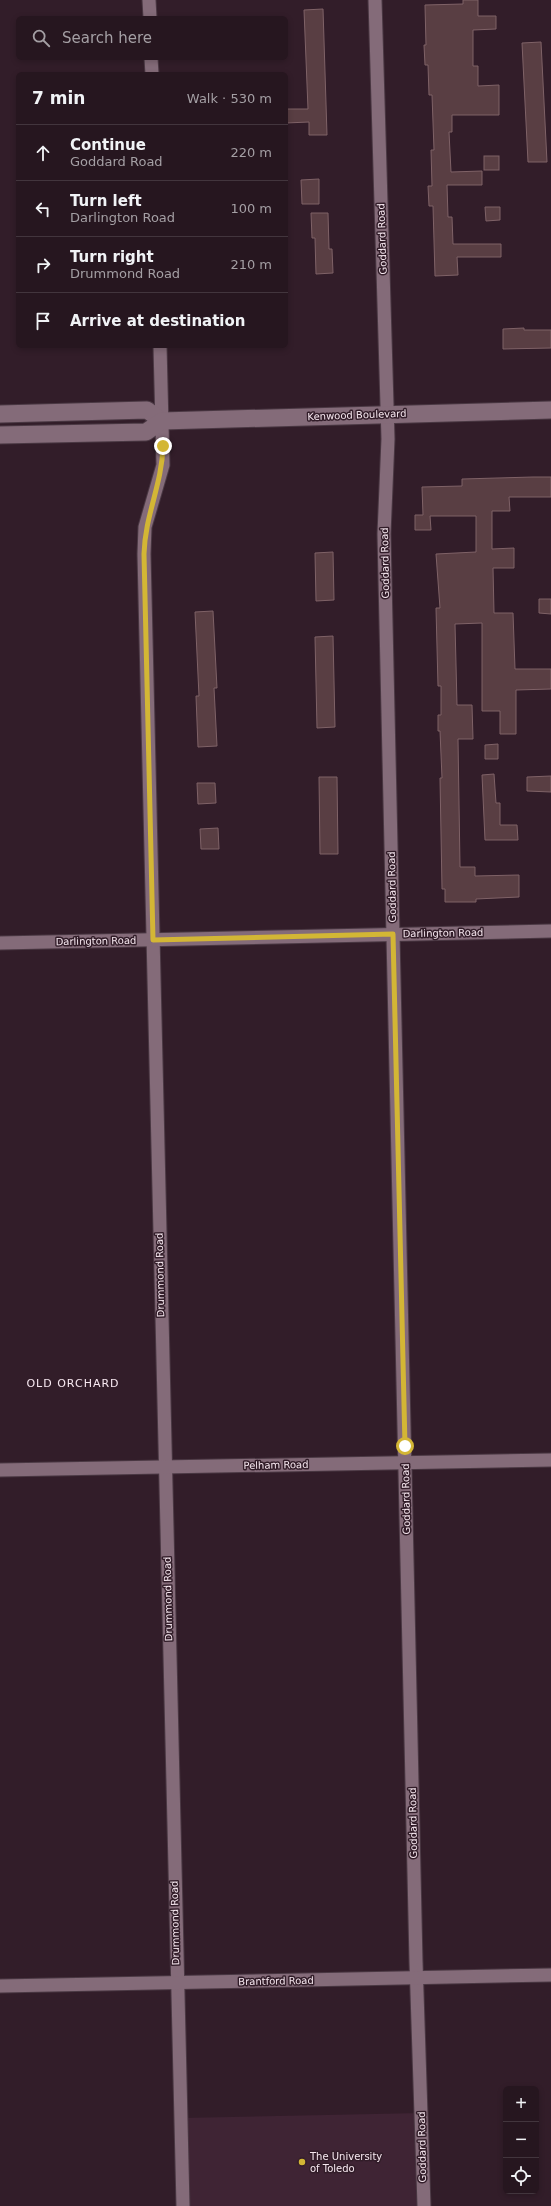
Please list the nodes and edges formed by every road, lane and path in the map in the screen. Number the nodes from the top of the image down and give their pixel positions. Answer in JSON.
{"nodes":[{"id":1,"x":149,"y":0,"type":"edge"},
{"id":2,"x":375,"y":0,"type":"edge"},
{"id":3,"x":150,"y":16,"type":"edge"},
{"id":4,"x":151,"y":60,"type":"edge"},
{"id":5,"x":152,"y":72,"type":"edge"},
{"id":6,"x":160,"y":348,"type":"edge"},
{"id":7,"x":551,"y":410,"type":"edge"},
{"id":8,"x":0,"y":414,"type":"edge"},
{"id":9,"x":387,"y":414,"type":"junction"},
{"id":10,"x":162,"y":421,"type":"junction"},
{"id":11,"x":0,"y":435,"type":"edge"},
{"id":12,"x":551,"y":931,"type":"edge"},
{"id":13,"x":393,"y":934,"type":"junction"},
{"id":14,"x":153,"y":940,"type":"junction"},
{"id":15,"x":0,"y":943,"type":"edge"},
{"id":16,"x":551,"y":1460,"type":"edge"},
{"id":17,"x":405,"y":1463,"type":"junction"},
{"id":18,"x":164,"y":1467,"type":"junction"},
{"id":19,"x":0,"y":1470,"type":"edge"},
{"id":20,"x":551,"y":1975,"type":"edge"},
{"id":21,"x":417,"y":1977,"type":"junction"},
{"id":22,"x":177,"y":1983,"type":"junction"},
{"id":23,"x":0,"y":1986,"type":"edge"},
{"id":24,"x":183,"y":2206,"type":"edge"},
{"id":25,"x":424,"y":2206,"type":"edge"}],
"edges":[{"from":1,"to":3,"type":"street"},
{"from":2,"to":9,"type":"street","name":"Goddard Road"},
{"from":4,"to":5,"type":"street"},
{"from":6,"to":10,"type":"street","name":"Drummond Road"},
{"from":7,"to":9,"type":"street","name":"Kenwood Boulevard"},
{"from":8,"to":10,"type":"street"},
{"from":9,"to":10,"type":"street","name":"Kenwood Boulevard"},
{"from":9,"to":13,"type":"street","name":"Goddard Road"},
{"from":10,"to":11,"type":"street"},
{"from":10,"to":14,"type":"street","name":"Drummond Road"},
{"from":12,"to":13,"type":"street","name":"Darlington Road"},
{"from":13,"to":14,"type":"street","name":"Darlington Road"},
{"from":13,"to":17,"type":"street","name":"Goddard Road"},
{"from":14,"to":15,"type":"street","name":"Darlington Road"},
{"from":14,"to":18,"type":"street","name":"Drummond Road"},
{"from":16,"to":17,"type":"street","name":"Pelham Road"},
{"from":17,"to":18,"type":"street","name":"Pelham Road"},
{"from":17,"to":21,"type":"street","name":"Goddard Road"},
{"from":18,"to":19,"type":"street","name":"Pelham Road"},
{"from":18,"to":22,"type":"street","name":"Drummond Road"},
{"from":20,"to":21,"type":"street","name":"Brantford Road"},
{"from":21,"to":22,"type":"street","name":"Brantford Road"},
{"from":21,"to":25,"type":"street","name":"Goddard Road"},
{"from":22,"to":23,"type":"street","name":"Brantford Road"},
{"from":22,"to":24,"type":"street","name":"Drummond Road"}]}
